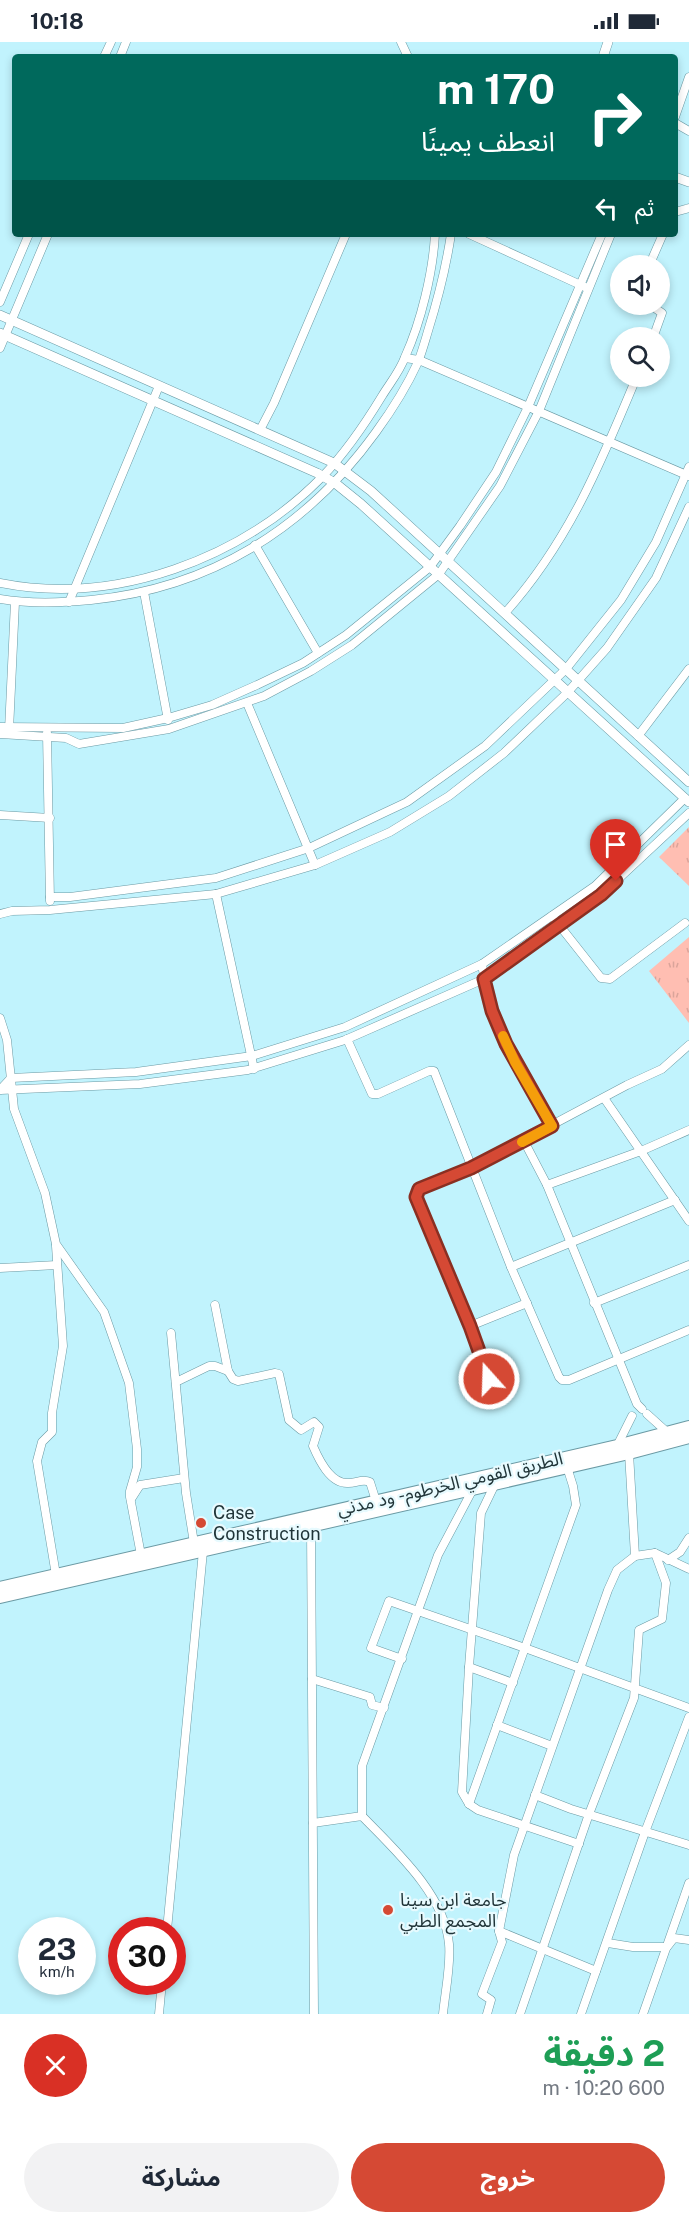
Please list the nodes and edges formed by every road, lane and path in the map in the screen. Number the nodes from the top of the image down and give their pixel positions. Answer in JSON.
{"nodes":[{"id":1,"x":689,"y":77,"type":"edge"},
{"id":2,"x":678,"y":108,"type":"edge"},
{"id":3,"x":28,"y":237,"type":"edge"},
{"id":4,"x":47,"y":237,"type":"edge"},
{"id":5,"x":345,"y":237,"type":"edge"},
{"id":6,"x":435,"y":237,"type":"edge"},
{"id":7,"x":450,"y":237,"type":"edge"},
{"id":8,"x":476,"y":237,"type":"edge"},
{"id":9,"x":601,"y":237,"type":"edge"},
{"id":10,"x":610,"y":237,"type":"edge"},
{"id":11,"x":662,"y":237,"type":"edge"},
{"id":12,"x":654,"y":255,"type":"edge"},
{"id":13,"x":586,"y":287,"type":"junction"},
{"id":14,"x":0,"y":302,"type":"edge"},
{"id":15,"x":0,"y":315,"type":"edge"},
{"id":16,"x":12,"y":320,"type":"junction"},
{"id":17,"x":3,"y":334,"type":"edge"},
{"id":18,"x":0,"y":348,"type":"edge"},
{"id":19,"x":405,"y":358,"type":"junction"},
{"id":20,"x":419,"y":360,"type":"junction"},
{"id":21,"x":159,"y":386,"type":"junction"},
{"id":22,"x":632,"y":387,"type":"edge"},
{"id":23,"x":152,"y":401,"type":"junction"},
{"id":24,"x":528,"y":407,"type":"junction"},
{"id":25,"x":539,"y":411,"type":"junction"},
{"id":26,"x":260,"y":430,"type":"junction"},
{"id":27,"x":608,"y":440,"type":"junction"},
{"id":28,"x":334,"y":463,"type":"junction"},
{"id":29,"x":346,"y":471,"type":"junction"},
{"id":30,"x":688,"y":472,"type":"edge"},
{"id":31,"x":323,"y":476,"type":"junction"},
{"id":32,"x":335,"y":483,"type":"junction"},
{"id":33,"x":689,"y":507,"type":"edge"},
{"id":34,"x":255,"y":545,"type":"junction"},
{"id":35,"x":439,"y":554,"type":"junction"},
{"id":36,"x":448,"y":562,"type":"junction"},
{"id":37,"x":430,"y":567,"type":"junction"},
{"id":38,"x":439,"y":574,"type":"junction"},
{"id":39,"x":0,"y":583,"type":"edge"},
{"id":40,"x":74,"y":588,"type":"junction"},
{"id":41,"x":144,"y":592,"type":"junction"},
{"id":42,"x":0,"y":599,"type":"edge"},
{"id":43,"x":15,"y":602,"type":"junction"},
{"id":44,"x":69,"y":602,"type":"junction"},
{"id":45,"x":505,"y":614,"type":"junction"},
{"id":46,"x":318,"y":653,"type":"junction"},
{"id":47,"x":566,"y":669,"type":"junction"},
{"id":48,"x":689,"y":669,"type":"edge"},
{"id":49,"x":554,"y":681,"type":"junction"},
{"id":50,"x":578,"y":681,"type":"junction"},
{"id":51,"x":567,"y":693,"type":"junction"},
{"id":52,"x":247,"y":703,"type":"junction"},
{"id":53,"x":168,"y":718,"type":"junction"},
{"id":54,"x":0,"y":727,"type":"edge"},
{"id":55,"x":169,"y":729,"type":"junction"},
{"id":56,"x":6,"y":732,"type":"edge"},
{"id":57,"x":48,"y":733,"type":"junction"},
{"id":58,"x":638,"y":736,"type":"junction"},
{"id":59,"x":689,"y":782,"type":"edge"},
{"id":60,"x":688,"y":798,"type":"edge"},
{"id":61,"x":689,"y":813,"type":"edge"},
{"id":62,"x":0,"y":815,"type":"edge"},
{"id":63,"x":50,"y":818,"type":"junction"},
{"id":64,"x":309,"y":848,"type":"junction"},
{"id":65,"x":315,"y":865,"type":"junction"},
{"id":66,"x":216,"y":894,"type":"junction"},
{"id":67,"x":50,"y":897,"type":"junction"},
{"id":68,"x":50,"y":910,"type":"junction"},
{"id":69,"x":0,"y":914,"type":"edge"},
{"id":70,"x":552,"y":916,"type":"junction"},
{"id":71,"x":686,"y":923,"type":"dead end"},
{"id":72,"x":558,"y":926,"type":"junction"},
{"id":73,"x":482,"y":964,"type":"junction"},
{"id":74,"x":484,"y":979,"type":"junction"},
{"id":75,"x":0,"y":1018,"type":"edge"},
{"id":76,"x":347,"y":1039,"type":"junction"},
{"id":77,"x":689,"y":1045,"type":"edge"},
{"id":78,"x":252,"y":1056,"type":"junction"},
{"id":79,"x":254,"y":1069,"type":"junction"},
{"id":80,"x":142,"y":1071,"type":"junction"},
{"id":81,"x":11,"y":1078,"type":"junction"},
{"id":82,"x":140,"y":1084,"type":"junction"},
{"id":83,"x":0,"y":1090,"type":"edge"},
{"id":84,"x":12,"y":1090,"type":"junction"},
{"id":85,"x":604,"y":1098,"type":"junction"},
{"id":86,"x":552,"y":1126,"type":"junction"},
{"id":87,"x":689,"y":1130,"type":"edge"},
{"id":88,"x":524,"y":1141,"type":"junction"},
{"id":89,"x":641,"y":1151,"type":"junction"},
{"id":90,"x":471,"y":1168,"type":"junction"},
{"id":91,"x":547,"y":1185,"type":"junction"},
{"id":92,"x":675,"y":1200,"type":"junction"},
{"id":93,"x":689,"y":1221,"type":"edge"},
{"id":94,"x":570,"y":1242,"type":"junction"},
{"id":95,"x":56,"y":1244,"type":"junction"},
{"id":96,"x":689,"y":1265,"type":"edge"},
{"id":97,"x":57,"y":1266,"type":"junction"},
{"id":98,"x":511,"y":1267,"type":"junction"},
{"id":99,"x":0,"y":1268,"type":"edge"},
{"id":100,"x":594,"y":1302,"type":"junction"},
{"id":101,"x":527,"y":1303,"type":"junction"},
{"id":102,"x":215,"y":1305,"type":"dead end"},
{"id":103,"x":470,"y":1326,"type":"junction"},
{"id":104,"x":689,"y":1330,"type":"edge"},
{"id":105,"x":171,"y":1333,"type":"dead end"},
{"id":106,"x":618,"y":1360,"type":"junction"},
{"id":107,"x":228,"y":1371,"type":"junction"},
{"id":108,"x":489,"y":1379,"type":"dead end"},
{"id":109,"x":176,"y":1382,"type":"junction"},
{"id":110,"x":639,"y":1411,"type":"junction"},
{"id":111,"x":689,"y":1426,"type":"edge"},
{"id":112,"x":668,"y":1433,"type":"junction"},
{"id":113,"x":689,"y":1437,"type":"edge"},
{"id":114,"x":617,"y":1446,"type":"junction"},
{"id":115,"x":628,"y":1453,"type":"junction"},
{"id":116,"x":567,"y":1467,"type":"junction"},
{"id":117,"x":184,"y":1478,"type":"junction"},
{"id":118,"x":495,"y":1484,"type":"junction"},
{"id":119,"x":473,"y":1488,"type":"junction"},
{"id":120,"x":130,"y":1500,"type":"junction"},
{"id":121,"x":376,"y":1501,"type":"junction"},
{"id":122,"x":311,"y":1526,"type":"junction"},
{"id":123,"x":689,"y":1538,"type":"edge"},
{"id":124,"x":199,"y":1547,"type":"junction"},
{"id":125,"x":655,"y":1553,"type":"junction"},
{"id":126,"x":141,"y":1556,"type":"junction"},
{"id":127,"x":635,"y":1556,"type":"junction"},
{"id":128,"x":668,"y":1560,"type":"junction"},
{"id":129,"x":689,"y":1569,"type":"edge"},
{"id":130,"x":56,"y":1575,"type":"junction"},
{"id":131,"x":0,"y":1588,"type":"edge"},
{"id":132,"x":0,"y":1597,"type":"edge"},
{"id":133,"x":418,"y":1612,"type":"junction"},
{"id":134,"x":472,"y":1631,"type":"junction"},
{"id":135,"x":525,"y":1648,"type":"junction"},
{"id":136,"x":402,"y":1659,"type":"junction"},
{"id":137,"x":469,"y":1667,"type":"junction"},
{"id":138,"x":580,"y":1667,"type":"junction"},
{"id":139,"x":312,"y":1679,"type":"junction"},
{"id":140,"x":513,"y":1683,"type":"junction"},
{"id":141,"x":635,"y":1689,"type":"junction"},
{"id":142,"x":384,"y":1708,"type":"junction"},
{"id":143,"x":689,"y":1708,"type":"edge"},
{"id":144,"x":689,"y":1717,"type":"edge"},
{"id":145,"x":497,"y":1725,"type":"junction"},
{"id":146,"x":552,"y":1746,"type":"junction"},
{"id":147,"x":535,"y":1795,"type":"junction"},
{"id":148,"x":469,"y":1804,"type":"junction"},
{"id":149,"x":589,"y":1814,"type":"junction"},
{"id":150,"x":362,"y":1816,"type":"junction"},
{"id":151,"x":314,"y":1823,"type":"junction"},
{"id":152,"x":523,"y":1826,"type":"junction"},
{"id":153,"x":645,"y":1832,"type":"junction"},
{"id":154,"x":579,"y":1844,"type":"junction"},
{"id":155,"x":689,"y":1845,"type":"edge"},
{"id":156,"x":689,"y":1883,"type":"edge"},
{"id":157,"x":168,"y":1917,"type":"edge"},
{"id":158,"x":499,"y":1932,"type":"junction"},
{"id":159,"x":689,"y":1940,"type":"edge"},
{"id":160,"x":608,"y":1943,"type":"junction"},
{"id":161,"x":667,"y":1947,"type":"junction"},
{"id":162,"x":542,"y":1950,"type":"junction"},
{"id":163,"x":596,"y":1971,"type":"junction"},
{"id":164,"x":161,"y":1995,"type":"edge"},
{"id":165,"x":159,"y":2014,"type":"edge"},
{"id":166,"x":314,"y":2014,"type":"edge"},
{"id":167,"x":443,"y":2014,"type":"edge"},
{"id":168,"x":487,"y":2014,"type":"edge"},
{"id":169,"x":520,"y":2014,"type":"edge"},
{"id":170,"x":581,"y":2014,"type":"edge"},
{"id":171,"x":643,"y":2014,"type":"edge"}],
"edges":[{"from":1,"to":2,"type":"street"},
{"from":3,"to":14,"type":"street"},
{"from":4,"to":16,"type":"street"},
{"from":5,"to":26,"type":"street"},
{"from":6,"to":19,"type":"street"},
{"from":7,"to":20,"type":"street"},
{"from":8,"to":13,"type":"street"},
{"from":9,"to":13,"type":"street"},
{"from":10,"to":13,"type":"street"},
{"from":11,"to":12,"type":"street"},
{"from":13,"to":24,"type":"street"},
{"from":13,"to":25,"type":"street"},
{"from":15,"to":16,"type":"street"},
{"from":16,"to":17,"type":"street"},
{"from":16,"to":21,"type":"street"},
{"from":17,"to":18,"type":"street"},
{"from":17,"to":23,"type":"street"},
{"from":19,"to":20,"type":"street"},
{"from":19,"to":28,"type":"street"},
{"from":20,"to":24,"type":"street"},
{"from":20,"to":29,"type":"street"},
{"from":21,"to":23,"type":"street"},
{"from":21,"to":26,"type":"street"},
{"from":22,"to":27,"type":"street"},
{"from":23,"to":31,"type":"street"},
{"from":23,"to":40,"type":"street"},
{"from":24,"to":25,"type":"street"},
{"from":24,"to":35,"type":"street"},
{"from":25,"to":27,"type":"street"},
{"from":25,"to":36,"type":"street"},
{"from":26,"to":28,"type":"street"},
{"from":27,"to":30,"type":"street"},
{"from":27,"to":45,"type":"street"},
{"from":28,"to":29,"type":"street"},
{"from":28,"to":31,"type":"street"},
{"from":29,"to":32,"type":"street"},
{"from":29,"to":35,"type":"street"},
{"from":30,"to":47,"type":"street"},
{"from":31,"to":32,"type":"street"},
{"from":31,"to":40,"type":"street"},
{"from":32,"to":34,"type":"street"},
{"from":32,"to":37,"type":"street"},
{"from":33,"to":50,"type":"street"},
{"from":34,"to":41,"type":"street"},
{"from":34,"to":46,"type":"street"},
{"from":35,"to":36,"type":"street"},
{"from":35,"to":37,"type":"street"},
{"from":36,"to":38,"type":"street"},
{"from":36,"to":45,"type":"street"},
{"from":37,"to":38,"type":"street"},
{"from":37,"to":46,"type":"street"},
{"from":38,"to":49,"type":"street"},
{"from":38,"to":52,"type":"street"},
{"from":39,"to":40,"type":"street"},
{"from":40,"to":44,"type":"street"},
{"from":41,"to":44,"type":"street"},
{"from":41,"to":53,"type":"street"},
{"from":42,"to":43,"type":"street"},
{"from":43,"to":44,"type":"street"},
{"from":43,"to":56,"type":"street"},
{"from":45,"to":47,"type":"street"},
{"from":46,"to":53,"type":"street"},
{"from":47,"to":49,"type":"street"},
{"from":47,"to":50,"type":"street"},
{"from":48,"to":58,"type":"street"},
{"from":49,"to":51,"type":"street"},
{"from":49,"to":64,"type":"street"},
{"from":50,"to":51,"type":"street"},
{"from":50,"to":58,"type":"street"},
{"from":51,"to":60,"type":"street"},
{"from":51,"to":65,"type":"street"},
{"from":52,"to":55,"type":"street"},
{"from":52,"to":64,"type":"street"},
{"from":53,"to":55,"type":"street"},
{"from":53,"to":57,"type":"street"},
{"from":54,"to":56,"type":"street"},
{"from":55,"to":57,"type":"street"},
{"from":56,"to":57,"type":"street"},
{"from":57,"to":63,"type":"street"},
{"from":58,"to":59,"type":"street"},
{"from":60,"to":70,"type":"street"},
{"from":61,"to":72,"type":"street"},
{"from":62,"to":63,"type":"street"},
{"from":63,"to":67,"type":"street"},
{"from":64,"to":65,"type":"street"},
{"from":64,"to":67,"type":"street"},
{"from":65,"to":66,"type":"street"},
{"from":66,"to":68,"type":"street"},
{"from":66,"to":78,"type":"street"},
{"from":67,"to":68,"type":"street"},
{"from":68,"to":69,"type":"street"},
{"from":70,"to":72,"type":"street"},
{"from":70,"to":73,"type":"street"},
{"from":71,"to":72,"type":"street"},
{"from":72,"to":74,"type":"street"},
{"from":73,"to":74,"type":"street"},
{"from":73,"to":78,"type":"street"},
{"from":74,"to":76,"type":"street"},
{"from":74,"to":86,"type":"street"},
{"from":75,"to":81,"type":"street"},
{"from":76,"to":79,"type":"street"},
{"from":76,"to":90,"type":"street"},
{"from":77,"to":85,"type":"street"},
{"from":78,"to":79,"type":"street"},
{"from":78,"to":80,"type":"street"},
{"from":79,"to":82,"type":"street"},
{"from":80,"to":81,"type":"street"},
{"from":80,"to":82,"type":"street"},
{"from":81,"to":83,"type":"street"},
{"from":81,"to":84,"type":"street"},
{"from":82,"to":84,"type":"street"},
{"from":83,"to":84,"type":"street"},
{"from":84,"to":95,"type":"street"},
{"from":85,"to":86,"type":"street"},
{"from":85,"to":89,"type":"street"},
{"from":86,"to":88,"type":"street"},
{"from":87,"to":89,"type":"street"},
{"from":88,"to":90,"type":"street"},
{"from":88,"to":91,"type":"street"},
{"from":89,"to":91,"type":"street"},
{"from":89,"to":92,"type":"street"},
{"from":90,"to":98,"type":"street"},
{"from":90,"to":103,"type":"street"},
{"from":91,"to":94,"type":"street"},
{"from":92,"to":93,"type":"street"},
{"from":92,"to":94,"type":"street"},
{"from":94,"to":98,"type":"street"},
{"from":94,"to":100,"type":"street"},
{"from":95,"to":97,"type":"street"},
{"from":95,"to":120,"type":"street"},
{"from":96,"to":100,"type":"street"},
{"from":97,"to":99,"type":"street"},
{"from":97,"to":130,"type":"street"},
{"from":98,"to":101,"type":"street"},
{"from":100,"to":106,"type":"street"},
{"from":101,"to":103,"type":"street"},
{"from":101,"to":106,"type":"street"},
{"from":102,"to":107,"type":"street"},
{"from":103,"to":108,"type":"street"},
{"from":104,"to":106,"type":"street"},
{"from":105,"to":109,"type":"street"},
{"from":106,"to":110,"type":"street"},
{"from":107,"to":109,"type":"street"},
{"from":107,"to":121,"type":"street"},
{"from":109,"to":117,"type":"street"},
{"from":110,"to":112,"type":"street"},
{"from":110,"to":114,"type":"street"},
{"from":111,"to":112,"type":"highway","name":"الطريق القومي الخرطوم - ود مدني"},
{"from":112,"to":114,"type":"highway","name":"الطريق القومي الخرطوم - ود مدني"},
{"from":113,"to":115,"type":"highway","name":"الطريق القومي الخرطوم - ود مدني"},
{"from":114,"to":121,"type":"highway","name":"الطريق القومي الخرطوم - ود مدني"},
{"from":115,"to":116,"type":"highway","name":"الطريق القومي الخرطوم - ود مدني"},
{"from":115,"to":127,"type":"street"},
{"from":116,"to":118,"type":"highway","name":"الطريق القومي الخرطوم - ود مدني"},
{"from":116,"to":135,"type":"street"},
{"from":117,"to":120,"type":"street"},
{"from":117,"to":124,"type":"street"},
{"from":118,"to":119,"type":"highway","name":"الطريق القومي الخرطوم - ود مدني"},
{"from":118,"to":134,"type":"street"},
{"from":119,"to":122,"type":"highway","name":"الطريق القومي الخرطوم - ود مدني"},
{"from":119,"to":133,"type":"street"},
{"from":120,"to":126,"type":"street"},
{"from":121,"to":124,"type":"highway","name":"الطريق القومي الخرطوم - ود مدني"},
{"from":122,"to":124,"type":"highway","name":"الطريق القومي الخرطوم - ود مدني"},
{"from":122,"to":139,"type":"street"},
{"from":123,"to":128,"type":"street"},
{"from":124,"to":126,"type":"highway","name":"الطريق القومي الخرطوم - ود مدني"},
{"from":124,"to":132,"type":"highway","name":"الطريق القومي الخرطوم - ود مدني"},
{"from":124,"to":157,"type":"street"},
{"from":125,"to":127,"type":"street"},
{"from":125,"to":128,"type":"street"},
{"from":125,"to":141,"type":"street"},
{"from":126,"to":130,"type":"highway","name":"الطريق القومي الخرطوم - ود مدني"},
{"from":127,"to":138,"type":"street"},
{"from":128,"to":129,"type":"street"},
{"from":130,"to":131,"type":"highway","name":"الطريق القومي الخرطوم - ود مدني"},
{"from":133,"to":134,"type":"street"},
{"from":133,"to":136,"type":"street"},
{"from":133,"to":136,"type":"street"},
{"from":134,"to":135,"type":"street"},
{"from":134,"to":137,"type":"street"},
{"from":135,"to":138,"type":"street"},
{"from":135,"to":140,"type":"street"},
{"from":136,"to":142,"type":"street"},
{"from":137,"to":140,"type":"street"},
{"from":137,"to":148,"type":"street"},
{"from":138,"to":141,"type":"street"},
{"from":138,"to":146,"type":"street"},
{"from":139,"to":142,"type":"street"},
{"from":139,"to":151,"type":"street"},
{"from":140,"to":145,"type":"street"},
{"from":141,"to":143,"type":"street"},
{"from":141,"to":149,"type":"street"},
{"from":142,"to":150,"type":"street"},
{"from":144,"to":153,"type":"street"},
{"from":145,"to":146,"type":"street"},
{"from":145,"to":148,"type":"street"},
{"from":146,"to":147,"type":"street"},
{"from":147,"to":149,"type":"street"},
{"from":147,"to":152,"type":"street"},
{"from":148,"to":152,"type":"street"},
{"from":149,"to":153,"type":"street"},
{"from":149,"to":154,"type":"street"},
{"from":150,"to":151,"type":"street"},
{"from":150,"to":167,"type":"street"},
{"from":151,"to":166,"type":"street"},
{"from":152,"to":154,"type":"street"},
{"from":152,"to":158,"type":"street"},
{"from":153,"to":155,"type":"street"},
{"from":153,"to":160,"type":"street"},
{"from":154,"to":162,"type":"street"},
{"from":156,"to":161,"type":"street"},
{"from":158,"to":162,"type":"street"},
{"from":158,"to":168,"type":"street"},
{"from":159,"to":161,"type":"street"},
{"from":160,"to":161,"type":"street"},
{"from":160,"to":163,"type":"street"},
{"from":161,"to":171,"type":"street"},
{"from":162,"to":163,"type":"street"},
{"from":162,"to":169,"type":"street"},
{"from":163,"to":170,"type":"street"},
{"from":164,"to":165,"type":"street"}]}
